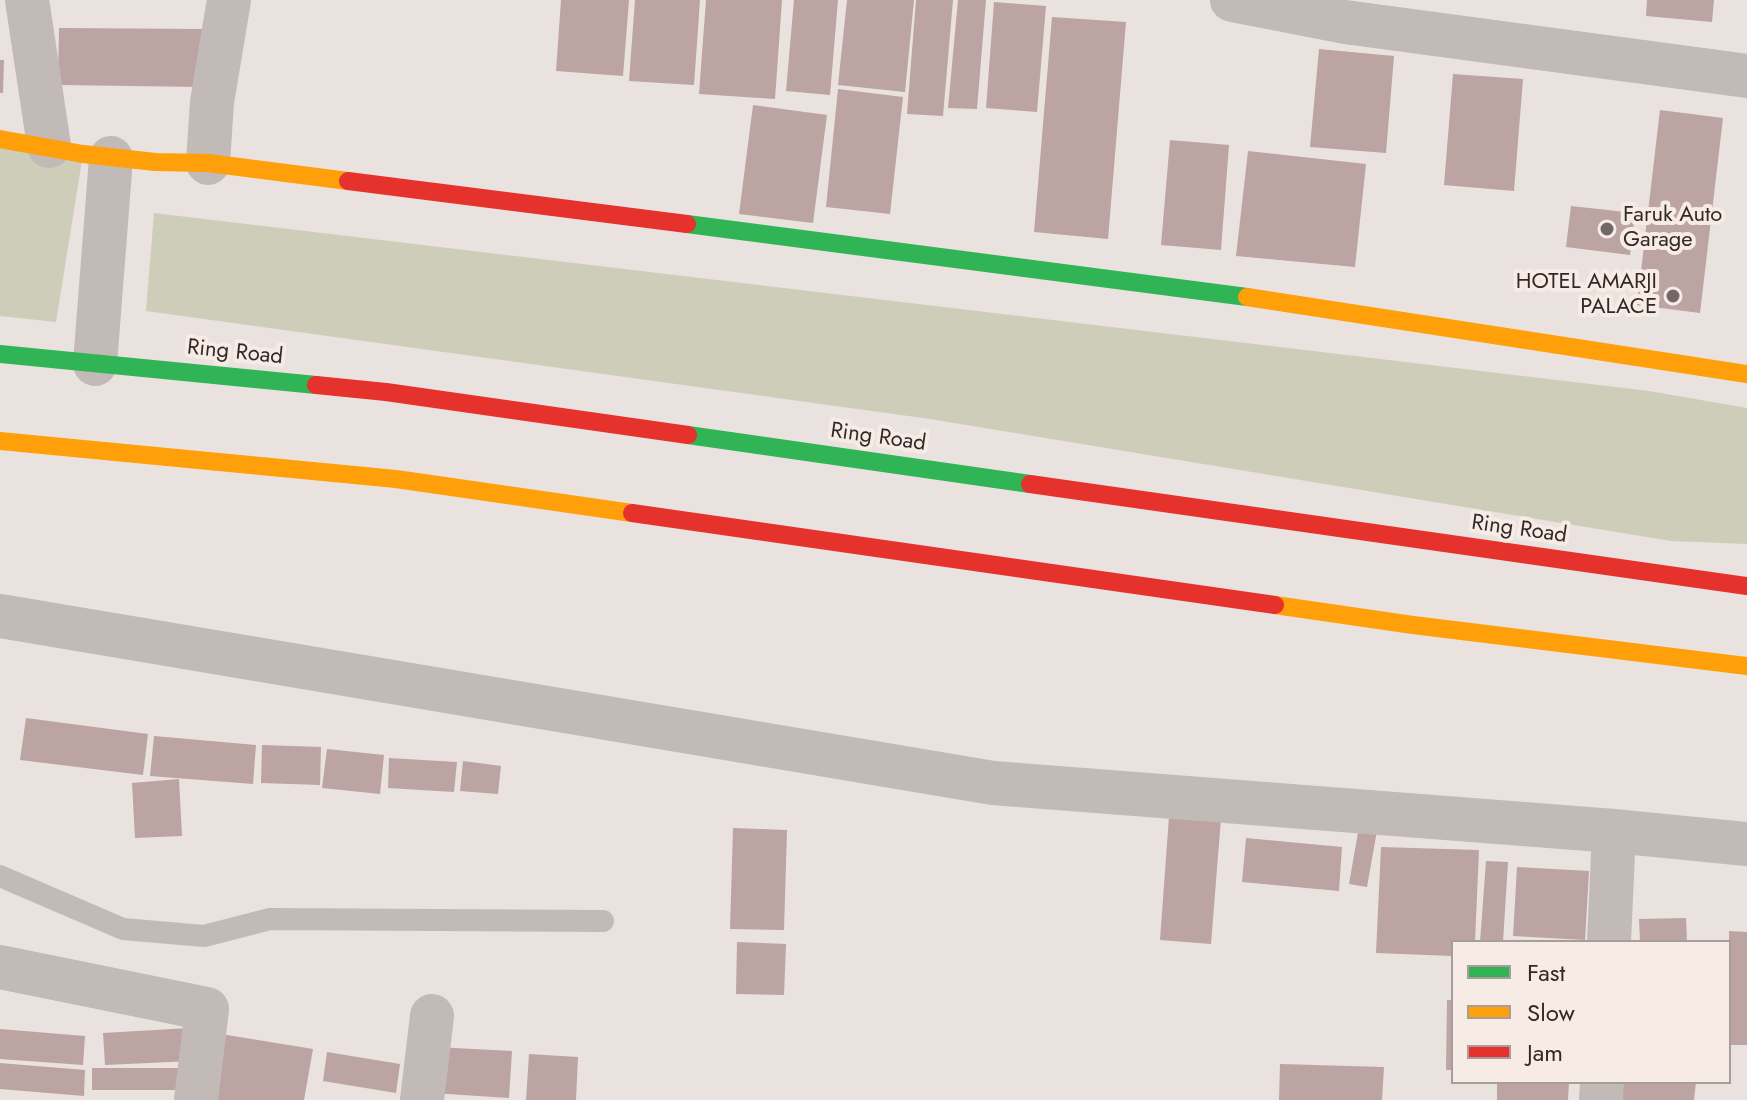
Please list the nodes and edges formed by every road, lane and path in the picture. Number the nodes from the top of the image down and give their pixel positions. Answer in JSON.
{"nodes":[{"id":1,"x":27,"y":0,"type":"edge"},
{"id":2,"x":229,"y":0,"type":"edge"},
{"id":3,"x":1232,"y":0,"type":"edge"},
{"id":4,"x":1747,"y":76,"type":"edge"},
{"id":5,"x":0,"y":139,"type":"edge"},
{"id":6,"x":49,"y":146,"type":"junction"},
{"id":7,"x":111,"y":158,"type":"junction"},
{"id":8,"x":208,"y":163,"type":"junction"},
{"id":9,"x":0,"y":354,"type":"edge"},
{"id":10,"x":95,"y":364,"type":"junction"},
{"id":11,"x":1747,"y":374,"type":"edge"},
{"id":12,"x":0,"y":441,"type":"edge"},
{"id":13,"x":1747,"y":586,"type":"edge"},
{"id":14,"x":0,"y":616,"type":"edge"},
{"id":15,"x":1747,"y":666,"type":"edge"},
{"id":16,"x":1614,"y":831,"type":"junction"},
{"id":17,"x":1747,"y":844,"type":"edge"},
{"id":18,"x":0,"y":876,"type":"edge"},
{"id":19,"x":603,"y":921,"type":"dead end"},
{"id":20,"x":1609,"y":940,"type":"edge"},
{"id":21,"x":0,"y":967,"type":"edge"},
{"id":22,"x":432,"y":1016,"type":"dead end"},
{"id":23,"x":196,"y":1100,"type":"edge"},
{"id":24,"x":422,"y":1100,"type":"edge"}],
"edges":[{"from":1,"to":6,"type":"street"},
{"from":2,"to":8,"type":"street"},
{"from":3,"to":4,"type":"street"},
{"from":5,"to":6,"type":"main road"},
{"from":6,"to":7,"type":"main road"},
{"from":7,"to":8,"type":"main road"},
{"from":7,"to":10,"type":"street"},
{"from":8,"to":11,"type":"main road"},
{"from":9,"to":10,"type":"main road","name":"Ring Road"},
{"from":10,"to":13,"type":"main road","name":"Ring Road"},
{"from":12,"to":15,"type":"main road"},
{"from":14,"to":16,"type":"street"},
{"from":16,"to":17,"type":"street"},
{"from":16,"to":20,"type":"street"},
{"from":18,"to":19,"type":"lane"},
{"from":21,"to":23,"type":"street"},
{"from":22,"to":24,"type":"street"}]}
